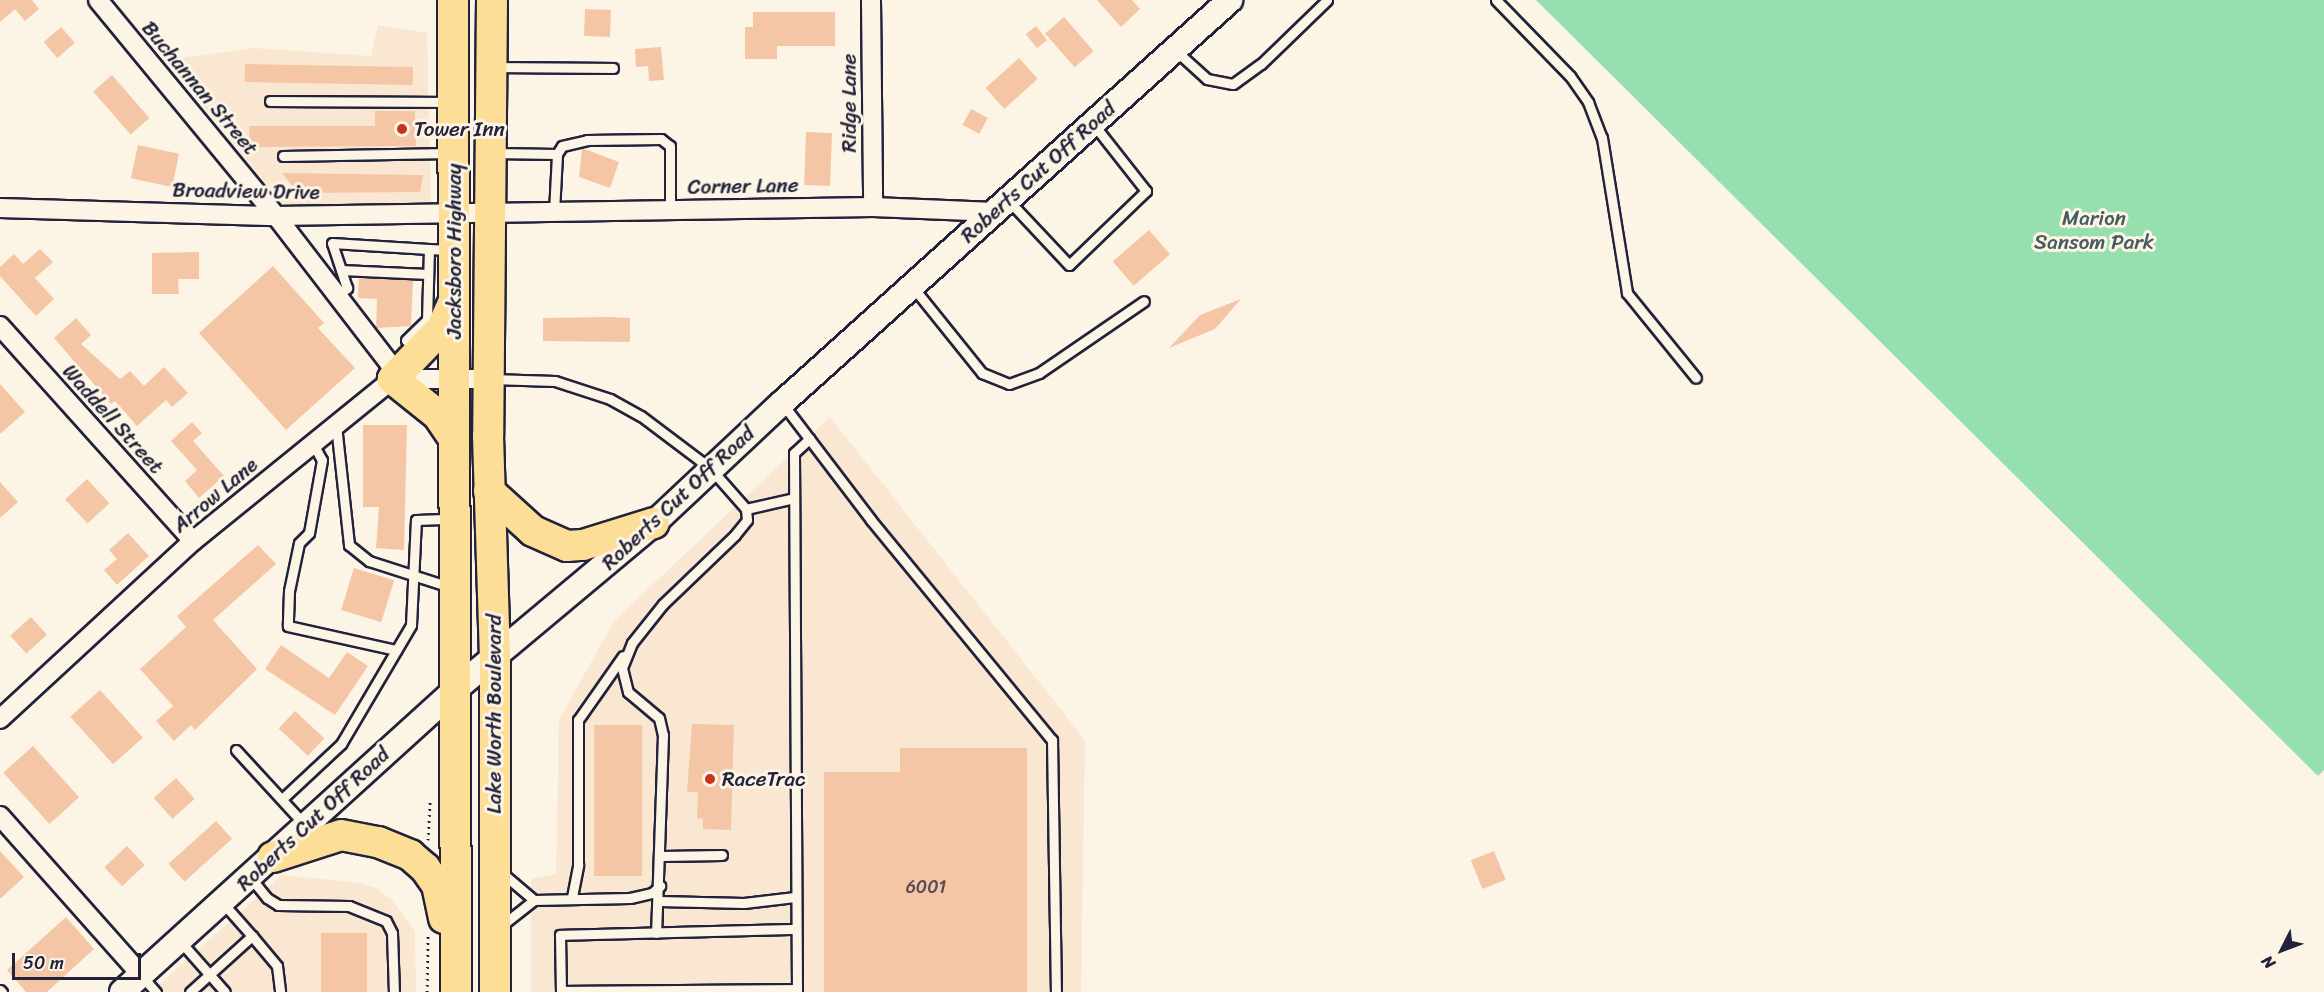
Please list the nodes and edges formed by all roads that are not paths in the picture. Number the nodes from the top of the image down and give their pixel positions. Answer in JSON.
{"nodes":[{"id":1,"x":98,"y":0,"type":"edge"},
{"id":2,"x":453,"y":0,"type":"edge"},
{"id":3,"x":492,"y":0,"type":"edge"},
{"id":4,"x":871,"y":0,"type":"edge"},
{"id":5,"x":1230,"y":0,"type":"edge"},
{"id":6,"x":1327,"y":0,"type":"edge"},
{"id":7,"x":1496,"y":0,"type":"edge"},
{"id":8,"x":1173,"y":48,"type":"junction"},
{"id":9,"x":491,"y":67,"type":"junction"},
{"id":10,"x":613,"y":68,"type":"dead end"},
{"id":11,"x":270,"y":101,"type":"dead end"},
{"id":12,"x":454,"y":102,"type":"junction"},
{"id":13,"x":1092,"y":123,"type":"junction"},
{"id":14,"x":454,"y":153,"type":"junction"},
{"id":15,"x":491,"y":153,"type":"junction"},
{"id":16,"x":557,"y":154,"type":"junction"},
{"id":17,"x":283,"y":156,"type":"dead end"},
{"id":18,"x":1002,"y":206,"type":"junction"},
{"id":19,"x":873,"y":207,"type":"junction"},
{"id":20,"x":0,"y":208,"type":"edge"},
{"id":21,"x":670,"y":210,"type":"junction"},
{"id":22,"x":554,"y":212,"type":"junction"},
{"id":23,"x":454,"y":213,"type":"junction"},
{"id":24,"x":491,"y":213,"type":"junction"},
{"id":25,"x":276,"y":216,"type":"junction"},
{"id":26,"x":441,"y":249,"type":"junction"},
{"id":27,"x":336,"y":258,"type":"junction"},
{"id":28,"x":311,"y":263,"type":"junction"},
{"id":29,"x":341,"y":270,"type":"junction"},
{"id":30,"x":428,"y":274,"type":"junction"},
{"id":31,"x":912,"y":286,"type":"junction"},
{"id":32,"x":336,"y":296,"type":"junction"},
{"id":33,"x":454,"y":300,"type":"junction"},
{"id":34,"x":1144,"y":301,"type":"dead end"},
{"id":35,"x":0,"y":326,"type":"edge"},
{"id":36,"x":419,"y":352,"type":"junction"},
{"id":37,"x":393,"y":378,"type":"junction"},
{"id":38,"x":454,"y":378,"type":"junction"},
{"id":39,"x":1696,"y":378,"type":"dead end"},
{"id":40,"x":490,"y":379,"type":"junction"},
{"id":41,"x":782,"y":403,"type":"junction"},
{"id":42,"x":336,"y":425,"type":"junction"},
{"id":43,"x":488,"y":436,"type":"joint"},
{"id":44,"x":809,"y":439,"type":"junction"},
{"id":45,"x":313,"y":444,"type":"junction"},
{"id":46,"x":453,"y":452,"type":"junction"},
{"id":47,"x":710,"y":468,"type":"junction"},
{"id":48,"x":489,"y":491,"type":"junction"},
{"id":49,"x":794,"y":498,"type":"junction"},
{"id":50,"x":747,"y":509,"type":"junction"},
{"id":51,"x":453,"y":519,"type":"junction"},
{"id":52,"x":654,"y":523,"type":"junction"},
{"id":53,"x":193,"y":541,"type":"junction"},
{"id":54,"x":413,"y":577,"type":"junction"},
{"id":55,"x":455,"y":589,"type":"junction"},
{"id":56,"x":632,"y":643,"type":"junction"},
{"id":57,"x":396,"y":650,"type":"junction"},
{"id":58,"x":495,"y":659,"type":"junction"},
{"id":59,"x":457,"y":688,"type":"junction"},
{"id":60,"x":0,"y":719,"type":"edge"},
{"id":61,"x":236,"y":750,"type":"dead end"},
{"id":62,"x":282,"y":799,"type":"junction"},
{"id":63,"x":0,"y":816,"type":"edge"},
{"id":64,"x":305,"y":825,"type":"junction"},
{"id":65,"x":722,"y":855,"type":"dead end"},
{"id":66,"x":273,"y":856,"type":"junction"},
{"id":67,"x":662,"y":856,"type":"junction"},
{"id":68,"x":495,"y":867,"type":"junction"},
{"id":69,"x":250,"y":877,"type":"junction"},
{"id":70,"x":660,"y":886,"type":"junction"},
{"id":71,"x":572,"y":897,"type":"junction"},
{"id":72,"x":795,"y":897,"type":"junction"},
{"id":73,"x":534,"y":900,"type":"junction"},
{"id":74,"x":659,"y":901,"type":"junction"},
{"id":75,"x":222,"y":902,"type":"junction"},
{"id":76,"x":796,"y":930,"type":"junction"},
{"id":77,"x":494,"y":932,"type":"junction"},
{"id":78,"x":656,"y":933,"type":"junction"},
{"id":79,"x":252,"y":936,"type":"junction"},
{"id":80,"x":179,"y":940,"type":"junction"},
{"id":81,"x":455,"y":943,"type":"junction"},
{"id":82,"x":210,"y":975,"type":"junction"},
{"id":83,"x":148,"y":983,"type":"edge"},
{"id":84,"x":797,"y":990,"type":"edge"},
{"id":85,"x":561,"y":991,"type":"edge"},
{"id":86,"x":122,"y":992,"type":"edge"},
{"id":87,"x":190,"y":992,"type":"edge"},
{"id":88,"x":225,"y":992,"type":"edge"},
{"id":89,"x":279,"y":992,"type":"edge"},
{"id":90,"x":394,"y":992,"type":"edge"},
{"id":91,"x":456,"y":992,"type":"edge"},
{"id":92,"x":495,"y":992,"type":"edge"},
{"id":93,"x":1056,"y":992,"type":"edge"}],
"edges":[{"from":1,"to":25,"type":"street","name":"Buchannan Street"},
{"from":2,"to":12,"type":"main road","name":"Jacksboro Highway"},
{"from":3,"to":9,"type":"main road","name":"Jacksboro Highway"},
{"from":4,"to":19,"type":"street","name":"Ridge Lane"},
{"from":5,"to":8,"type":"street","name":"Roberts Cut Off Road"},
{"from":6,"to":8,"type":"lane"},
{"from":7,"to":39,"type":"lane"},
{"from":8,"to":13,"type":"street","name":"Roberts Cut Off Road"},
{"from":9,"to":10,"type":"lane"},
{"from":9,"to":15,"type":"main road","name":"Jacksboro Highway"},
{"from":11,"to":12,"type":"lane"},
{"from":12,"to":14,"type":"main road","name":"Jacksboro Highway"},
{"from":13,"to":18,"type":"street","name":"Roberts Cut Off Road"},
{"from":13,"to":18,"type":"lane"},
{"from":14,"to":17,"type":"lane"},
{"from":14,"to":23,"type":"main road","name":"Jacksboro Highway"},
{"from":15,"to":16,"type":"lane"},
{"from":15,"to":24,"type":"main road","name":"Jacksboro Highway"},
{"from":16,"to":21,"type":"lane"},
{"from":16,"to":22,"type":"lane"},
{"from":18,"to":19,"type":"street","name":"Corner Lane"},
{"from":18,"to":31,"type":"street","name":"Roberts Cut Off Road"},
{"from":19,"to":21,"type":"street","name":"Corner Lane"},
{"from":20,"to":25,"type":"street","name":"Broadview Drive"},
{"from":21,"to":22,"type":"street","name":"Corner Lane"},
{"from":22,"to":24,"type":"street","name":"Corner Lane"},
{"from":23,"to":24,"type":"street","name":"Broadview Drive"},
{"from":23,"to":25,"type":"street","name":"Broadview Drive"},
{"from":23,"to":26,"type":"main road","name":"Jacksboro Highway"},
{"from":24,"to":40,"type":"main road","name":"Jacksboro Highway"},
{"from":25,"to":28,"type":"street","name":"Buchannan Street"},
{"from":26,"to":27,"type":"lane"},
{"from":26,"to":30,"type":"lane"},
{"from":26,"to":33,"type":"main road","name":"Jacksboro Highway"},
{"from":27,"to":28,"type":"lane"},
{"from":27,"to":29,"type":"lane"},
{"from":28,"to":32,"type":"street","name":"Buchannan Street"},
{"from":29,"to":30,"type":"lane"},
{"from":29,"to":32,"type":"lane"},
{"from":30,"to":36,"type":"lane"},
{"from":31,"to":34,"type":"lane"},
{"from":31,"to":41,"type":"street","name":"Roberts Cut Off Road"},
{"from":32,"to":37,"type":"street","name":"Buchannan Street"},
{"from":33,"to":36,"type":"main road"},
{"from":33,"to":38,"type":"main road","name":"Jacksboro Highway"},
{"from":35,"to":53,"type":"street","name":"Waddell Street"},
{"from":36,"to":37,"type":"main road"},
{"from":37,"to":38,"type":"street"},
{"from":37,"to":42,"type":"street","name":"Arrow Lane"},
{"from":37,"to":46,"type":"main road"},
{"from":38,"to":40,"type":"street"},
{"from":38,"to":46,"type":"main road","name":"Jacksboro Highway"},
{"from":40,"to":43,"type":"main road","name":"Jacksboro Highway"},
{"from":40,"to":47,"type":"lane"},
{"from":41,"to":44,"type":"lane"},
{"from":41,"to":47,"type":"street","name":"Roberts Cut Off Road"},
{"from":42,"to":45,"type":"street","name":"Arrow Lane"},
{"from":42,"to":54,"type":"lane"},
{"from":43,"to":48,"type":"main road","name":"Lake Worth Boulevard"},
{"from":44,"to":49,"type":"lane"},
{"from":44,"to":93,"type":"lane"},
{"from":45,"to":53,"type":"street","name":"Arrow Lane"},
{"from":45,"to":57,"type":"lane"},
{"from":46,"to":51,"type":"main road","name":"Lake Worth Boulevard"},
{"from":47,"to":50,"type":"lane"},
{"from":47,"to":52,"type":"street","name":"Roberts Cut Off Road"},
{"from":48,"to":52,"type":"main road"},
{"from":48,"to":58,"type":"main road","name":"Lake Worth Boulevard"},
{"from":49,"to":50,"type":"lane"},
{"from":49,"to":72,"type":"lane"},
{"from":50,"to":56,"type":"lane"},
{"from":51,"to":54,"type":"lane"},
{"from":51,"to":55,"type":"main road","name":"Lake Worth Boulevard"},
{"from":52,"to":58,"type":"street","name":"Roberts Cut Off Road"},
{"from":53,"to":60,"type":"street","name":"Arrow Lane"},
{"from":54,"to":55,"type":"lane"},
{"from":54,"to":57,"type":"lane"},
{"from":55,"to":59,"type":"main road","name":"Lake Worth Boulevard"},
{"from":56,"to":67,"type":"lane"},
{"from":56,"to":71,"type":"lane"},
{"from":57,"to":62,"type":"lane"},
{"from":58,"to":59,"type":"street","name":"Roberts Cut Off Road"},
{"from":58,"to":68,"type":"main road","name":"Lake Worth Boulevard"},
{"from":59,"to":64,"type":"street","name":"Roberts Cut Off Road"},
{"from":59,"to":81,"type":"main road","name":"Lake Worth Boulevard"},
{"from":61,"to":62,"type":"lane"},
{"from":62,"to":64,"type":"lane"},
{"from":63,"to":83,"type":"street"},
{"from":64,"to":66,"type":"street","name":"Roberts Cut Off Road"},
{"from":65,"to":67,"type":"lane"},
{"from":66,"to":69,"type":"street","name":"Roberts Cut Off Road"},
{"from":66,"to":81,"type":"main road"},
{"from":67,"to":70,"type":"lane"},
{"from":68,"to":73,"type":"lane"},
{"from":68,"to":77,"type":"main road","name":"Lake Worth Boulevard"},
{"from":69,"to":75,"type":"street","name":"Roberts Cut Off Road"},
{"from":69,"to":90,"type":"lane"},
{"from":70,"to":71,"type":"lane"},
{"from":70,"to":74,"type":"lane"},
{"from":71,"to":73,"type":"lane"},
{"from":72,"to":74,"type":"lane"},
{"from":72,"to":76,"type":"lane"},
{"from":73,"to":77,"type":"lane"},
{"from":74,"to":78,"type":"lane"},
{"from":75,"to":79,"type":"lane"},
{"from":75,"to":80,"type":"street","name":"Roberts Cut Off Road"},
{"from":76,"to":78,"type":"lane"},
{"from":76,"to":84,"type":"lane"},
{"from":77,"to":92,"type":"main road","name":"Lake Worth Boulevard"},
{"from":78,"to":85,"type":"lane"},
{"from":79,"to":82,"type":"lane"},
{"from":79,"to":89,"type":"lane"},
{"from":80,"to":82,"type":"lane"},
{"from":80,"to":83,"type":"street","name":"Roberts Cut Off Road"},
{"from":81,"to":91,"type":"main road","name":"Lake Worth Boulevard"},
{"from":82,"to":87,"type":"lane"},
{"from":82,"to":88,"type":"lane"},
{"from":83,"to":86,"type":"street","name":"Roberts Cut Off Road"},
{"from":84,"to":85,"type":"lane"}]}
